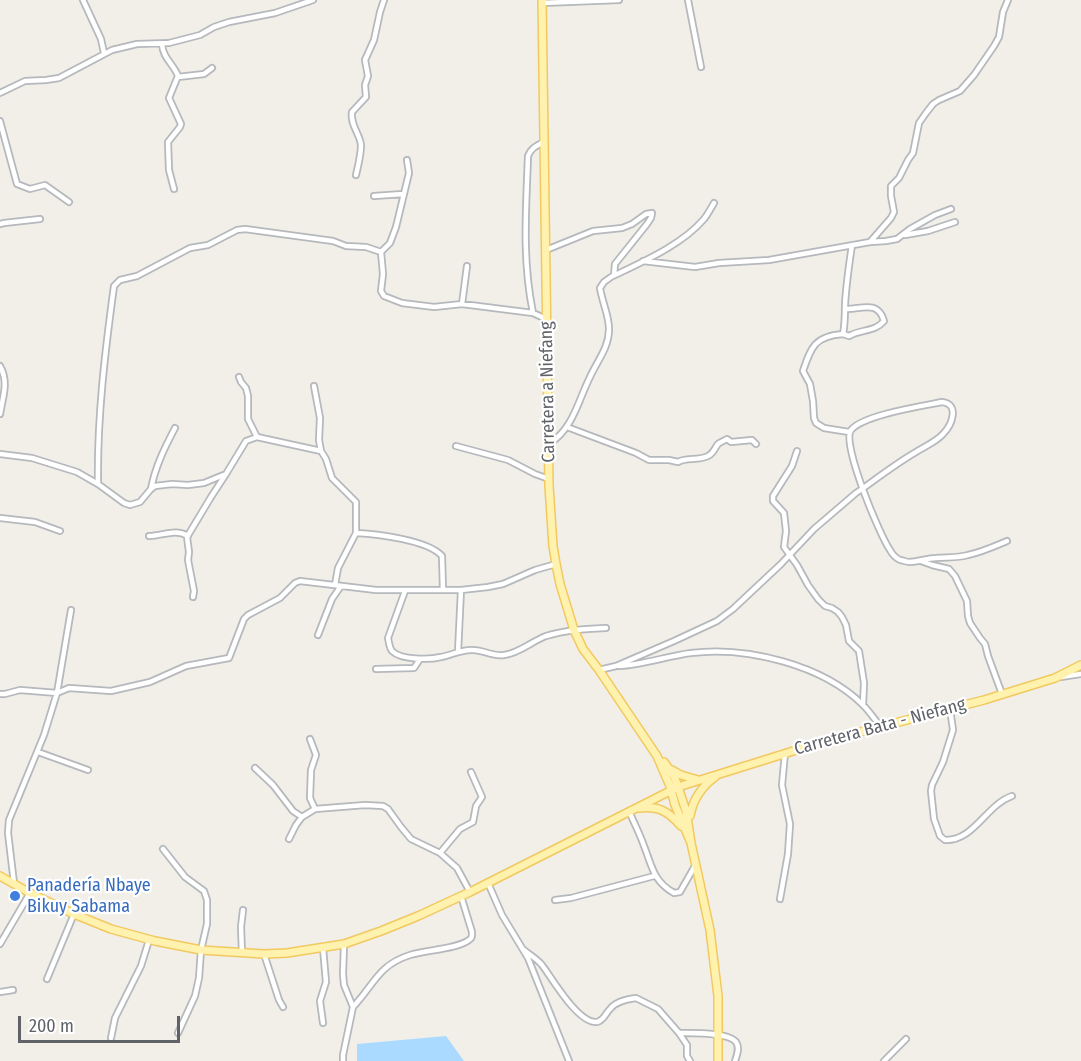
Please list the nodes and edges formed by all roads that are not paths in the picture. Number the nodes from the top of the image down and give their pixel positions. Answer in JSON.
{"nodes":[{"id":1,"x":83,"y":0,"type":"edge"},
{"id":2,"x":313,"y":0,"type":"edge"},
{"id":3,"x":384,"y":0,"type":"edge"},
{"id":4,"x":619,"y":0,"type":"edge"},
{"id":5,"x":688,"y":0,"type":"edge"},
{"id":6,"x":1008,"y":0,"type":"edge"},
{"id":7,"x":542,"y":2,"type":"edge"},
{"id":8,"x":162,"y":44,"type":"junction"},
{"id":9,"x":104,"y":53,"type":"junction"},
{"id":10,"x":702,"y":67,"type":"dead end"},
{"id":11,"x":212,"y":68,"type":"dead end"},
{"id":12,"x":178,"y":77,"type":"junction"},
{"id":13,"x":0,"y":93,"type":"edge"},
{"id":14,"x":0,"y":121,"type":"edge"},
{"id":15,"x":544,"y":142,"type":"junction"},
{"id":16,"x":407,"y":160,"type":"dead end"},
{"id":17,"x":356,"y":175,"type":"dead end"},
{"id":18,"x":174,"y":189,"type":"dead end"},
{"id":19,"x":403,"y":194,"type":"junction"},
{"id":20,"x":374,"y":196,"type":"dead end"},
{"id":21,"x":69,"y":202,"type":"dead end"},
{"id":22,"x":714,"y":203,"type":"dead end"},
{"id":23,"x":951,"y":209,"type":"dead end"},
{"id":24,"x":40,"y":219,"type":"dead end"},
{"id":25,"x":955,"y":222,"type":"dead end"},
{"id":26,"x":0,"y":224,"type":"edge"},
{"id":27,"x":902,"y":236,"type":"junction"},
{"id":28,"x":870,"y":242,"type":"junction"},
{"id":29,"x":852,"y":245,"type":"junction"},
{"id":30,"x":546,"y":250,"type":"junction"},
{"id":31,"x":381,"y":252,"type":"junction"},
{"id":32,"x":643,"y":261,"type":"junction"},
{"id":33,"x":467,"y":266,"type":"dead end"},
{"id":34,"x":614,"y":275,"type":"junction"},
{"id":35,"x":462,"y":304,"type":"junction"},
{"id":36,"x":846,"y":309,"type":"junction"},
{"id":37,"x":533,"y":313,"type":"junction"},
{"id":38,"x":547,"y":319,"type":"junction"},
{"id":39,"x":843,"y":334,"type":"junction"},
{"id":40,"x":0,"y":366,"type":"edge"},
{"id":41,"x":239,"y":376,"type":"dead end"},
{"id":42,"x":314,"y":386,"type":"dead end"},
{"id":43,"x":0,"y":414,"type":"edge"},
{"id":44,"x":567,"y":427,"type":"junction"},
{"id":45,"x":175,"y":428,"type":"dead end"},
{"id":46,"x":849,"y":432,"type":"junction"},
{"id":47,"x":256,"y":436,"type":"junction"},
{"id":48,"x":549,"y":444,"type":"junction"},
{"id":49,"x":756,"y":444,"type":"dead end"},
{"id":50,"x":456,"y":446,"type":"dead end"},
{"id":51,"x":321,"y":451,"type":"junction"},
{"id":52,"x":797,"y":451,"type":"dead end"},
{"id":53,"x":0,"y":454,"type":"edge"},
{"id":54,"x":226,"y":474,"type":"junction"},
{"id":55,"x":549,"y":479,"type":"junction"},
{"id":56,"x":98,"y":484,"type":"junction"},
{"id":57,"x":151,"y":489,"type":"junction"},
{"id":58,"x":862,"y":489,"type":"junction"},
{"id":59,"x":0,"y":518,"type":"edge"},
{"id":60,"x":60,"y":531,"type":"dead end"},
{"id":61,"x":356,"y":533,"type":"junction"},
{"id":62,"x":149,"y":536,"type":"dead end"},
{"id":63,"x":188,"y":536,"type":"junction"},
{"id":64,"x":1007,"y":541,"type":"dead end"},
{"id":65,"x":789,"y":555,"type":"junction"},
{"id":66,"x":919,"y":560,"type":"junction"},
{"id":67,"x":556,"y":564,"type":"junction"},
{"id":68,"x":338,"y":586,"type":"junction"},
{"id":69,"x":461,"y":590,"type":"junction"},
{"id":70,"x":405,"y":591,"type":"junction"},
{"id":71,"x":444,"y":591,"type":"junction"},
{"id":72,"x":194,"y":597,"type":"dead end"},
{"id":73,"x":71,"y":610,"type":"dead end"},
{"id":74,"x":606,"y":628,"type":"dead end"},
{"id":75,"x":574,"y":630,"type":"junction"},
{"id":76,"x":318,"y":635,"type":"dead end"},
{"id":77,"x":458,"y":652,"type":"junction"},
{"id":78,"x":420,"y":659,"type":"junction"},
{"id":79,"x":1081,"y":665,"type":"edge"},
{"id":80,"x":616,"y":666,"type":"junction"},
{"id":81,"x":376,"y":669,"type":"dead end"},
{"id":82,"x":599,"y":670,"type":"junction"},
{"id":83,"x":1081,"y":674,"type":"edge"},
{"id":84,"x":1055,"y":678,"type":"junction"},
{"id":85,"x":0,"y":693,"type":"edge"},
{"id":86,"x":57,"y":693,"type":"junction"},
{"id":87,"x":1002,"y":694,"type":"junction"},
{"id":88,"x":863,"y":705,"type":"junction"},
{"id":89,"x":950,"y":709,"type":"junction"},
{"id":90,"x":881,"y":727,"type":"junction"},
{"id":91,"x":310,"y":739,"type":"dead end"},
{"id":92,"x":38,"y":752,"type":"junction"},
{"id":93,"x":785,"y":753,"type":"junction"},
{"id":94,"x":657,"y":756,"type":"junction"},
{"id":95,"x":664,"y":762,"type":"junction"},
{"id":96,"x":255,"y":768,"type":"dead end"},
{"id":97,"x":88,"y":770,"type":"dead end"},
{"id":98,"x":471,"y":772,"type":"dead end"},
{"id":99,"x":722,"y":772,"type":"junction"},
{"id":100,"x":667,"y":778,"type":"junction"},
{"id":101,"x":699,"y":780,"type":"junction"},
{"id":102,"x":675,"y":788,"type":"junction"},
{"id":103,"x":660,"y":796,"type":"junction"},
{"id":104,"x":1012,"y":796,"type":"dead end"},
{"id":105,"x":315,"y":809,"type":"junction"},
{"id":106,"x":631,"y":810,"type":"junction"},
{"id":107,"x":302,"y":817,"type":"junction"},
{"id":108,"x":689,"y":822,"type":"junction"},
{"id":109,"x":687,"y":835,"type":"junction"},
{"id":110,"x":289,"y":839,"type":"dead end"},
{"id":111,"x":691,"y":843,"type":"junction"},
{"id":112,"x":163,"y":849,"type":"dead end"},
{"id":113,"x":440,"y":853,"type":"junction"},
{"id":114,"x":696,"y":864,"type":"junction"},
{"id":115,"x":0,"y":876,"type":"edge"},
{"id":116,"x":654,"y":876,"type":"junction"},
{"id":117,"x":14,"y":883,"type":"junction"},
{"id":118,"x":488,"y":883,"type":"junction"},
{"id":119,"x":470,"y":892,"type":"junction"},
{"id":120,"x":30,"y":893,"type":"junction"},
{"id":121,"x":461,"y":896,"type":"junction"},
{"id":122,"x":780,"y":899,"type":"dead end"},
{"id":123,"x":555,"y":900,"type":"dead end"},
{"id":124,"x":243,"y":910,"type":"dead end"},
{"id":125,"x":74,"y":914,"type":"junction"},
{"id":126,"x":149,"y":940,"type":"junction"},
{"id":127,"x":0,"y":944,"type":"edge"},
{"id":128,"x":344,"y":944,"type":"junction"},
{"id":129,"x":323,"y":948,"type":"junction"},
{"id":130,"x":201,"y":950,"type":"junction"},
{"id":131,"x":524,"y":950,"type":"junction"},
{"id":132,"x":242,"y":953,"type":"junction"},
{"id":133,"x":264,"y":954,"type":"junction"},
{"id":134,"x":47,"y":979,"type":"dead end"},
{"id":135,"x":13,"y":990,"type":"dead end"},
{"id":136,"x":0,"y":992,"type":"edge"},
{"id":137,"x":353,"y":1007,"type":"junction"},
{"id":138,"x":283,"y":1008,"type":"dead end"},
{"id":139,"x":323,"y":1023,"type":"dead end"},
{"id":140,"x":178,"y":1033,"type":"dead end"},
{"id":141,"x":679,"y":1033,"type":"junction"},
{"id":142,"x":719,"y":1035,"type":"junction"},
{"id":143,"x":111,"y":1038,"type":"dead end"},
{"id":144,"x":906,"y":1039,"type":"dead end"},
{"id":145,"x":344,"y":1061,"type":"edge"},
{"id":146,"x":569,"y":1061,"type":"edge"},
{"id":147,"x":690,"y":1061,"type":"edge"},
{"id":148,"x":718,"y":1061,"type":"edge"},
{"id":149,"x":735,"y":1061,"type":"edge"},
{"id":150,"x":884,"y":1061,"type":"edge"}],
"edges":[{"from":1,"to":9,"type":"street"},
{"from":2,"to":8,"type":"street"},
{"from":3,"to":17,"type":"street"},
{"from":4,"to":7,"type":"street"},
{"from":5,"to":10,"type":"street"},
{"from":6,"to":28,"type":"street"},
{"from":7,"to":15,"type":"main road","name":"Carretera a Niefang"},
{"from":8,"to":9,"type":"street"},
{"from":8,"to":12,"type":"street"},
{"from":9,"to":13,"type":"street"},
{"from":11,"to":12,"type":"street"},
{"from":12,"to":18,"type":"street"},
{"from":14,"to":21,"type":"street"},
{"from":15,"to":30,"type":"main road","name":"Carretera a Niefang"},
{"from":15,"to":37,"type":"street"},
{"from":16,"to":19,"type":"street"},
{"from":19,"to":20,"type":"street"},
{"from":19,"to":31,"type":"street"},
{"from":22,"to":32,"type":"street"},
{"from":23,"to":27,"type":"street"},
{"from":24,"to":26,"type":"street"},
{"from":25,"to":27,"type":"street"},
{"from":27,"to":28,"type":"street"},
{"from":28,"to":29,"type":"street"},
{"from":29,"to":32,"type":"street"},
{"from":29,"to":36,"type":"street"},
{"from":30,"to":34,"type":"street"},
{"from":30,"to":38,"type":"main road","name":"Carretera a Niefang"},
{"from":31,"to":35,"type":"street"},
{"from":31,"to":56,"type":"street"},
{"from":32,"to":34,"type":"street"},
{"from":33,"to":35,"type":"street"},
{"from":34,"to":44,"type":"street"},
{"from":35,"to":37,"type":"street"},
{"from":36,"to":39,"type":"street"},
{"from":36,"to":39,"type":"street"},
{"from":37,"to":38,"type":"street"},
{"from":38,"to":48,"type":"main road","name":"Carretera a Niefang"},
{"from":39,"to":46,"type":"street"},
{"from":40,"to":43,"type":"street"},
{"from":41,"to":47,"type":"street"},
{"from":42,"to":51,"type":"street"},
{"from":44,"to":48,"type":"street"},
{"from":44,"to":49,"type":"street"},
{"from":45,"to":57,"type":"street"},
{"from":46,"to":58,"type":"street"},
{"from":46,"to":58,"type":"street"},
{"from":47,"to":51,"type":"street"},
{"from":47,"to":54,"type":"street"},
{"from":48,"to":55,"type":"main road","name":"Carretera a Niefang"},
{"from":50,"to":55,"type":"street"},
{"from":51,"to":61,"type":"street"},
{"from":52,"to":65,"type":"street"},
{"from":53,"to":56,"type":"street"},
{"from":54,"to":57,"type":"street"},
{"from":54,"to":63,"type":"street"},
{"from":55,"to":67,"type":"main road","name":"Carretera a Niefang"},
{"from":56,"to":57,"type":"street"},
{"from":58,"to":65,"type":"street"},
{"from":58,"to":66,"type":"street"},
{"from":59,"to":60,"type":"street"},
{"from":61,"to":68,"type":"street"},
{"from":61,"to":71,"type":"street"},
{"from":62,"to":63,"type":"street"},
{"from":63,"to":72,"type":"street"},
{"from":64,"to":66,"type":"street"},
{"from":65,"to":80,"type":"street"},
{"from":65,"to":88,"type":"street"},
{"from":66,"to":87,"type":"street"},
{"from":67,"to":69,"type":"street"},
{"from":67,"to":75,"type":"main road","name":"Carretera a Niefang"},
{"from":68,"to":70,"type":"street"},
{"from":68,"to":76,"type":"street"},
{"from":68,"to":86,"type":"street"},
{"from":69,"to":71,"type":"street"},
{"from":69,"to":77,"type":"street"},
{"from":70,"to":71,"type":"street"},
{"from":70,"to":78,"type":"street"},
{"from":73,"to":86,"type":"street"},
{"from":74,"to":75,"type":"street"},
{"from":75,"to":77,"type":"street"},
{"from":75,"to":82,"type":"main road","name":"Carretera a Niefang"},
{"from":77,"to":78,"type":"street"},
{"from":78,"to":81,"type":"street"},
{"from":79,"to":84,"type":"main road","name":"Carretera Bata - Niefang"},
{"from":80,"to":82,"type":"street"},
{"from":80,"to":88,"type":"street"},
{"from":82,"to":94,"type":"main road","name":"Carretera a Niefang"},
{"from":83,"to":84,"type":"street"},
{"from":84,"to":87,"type":"main road","name":"Carretera Bata - Niefang"},
{"from":85,"to":86,"type":"street"},
{"from":86,"to":92,"type":"street"},
{"from":87,"to":89,"type":"main road","name":"Carretera Bata - Niefang"},
{"from":88,"to":90,"type":"street"},
{"from":89,"to":90,"type":"main road","name":"Carretera Bata - Niefang"},
{"from":89,"to":104,"type":"street"},
{"from":90,"to":93,"type":"main road","name":"Carretera Bata - Niefang"},
{"from":91,"to":105,"type":"street"},
{"from":92,"to":97,"type":"street"},
{"from":92,"to":117,"type":"street"},
{"from":93,"to":99,"type":"main road","name":"Carretera Bata - Niefang"},
{"from":93,"to":122,"type":"street"},
{"from":94,"to":95,"type":"main road"},
{"from":94,"to":100,"type":"main road"},
{"from":95,"to":101,"type":"main road"},
{"from":95,"to":102,"type":"main road"},
{"from":96,"to":107,"type":"street"},
{"from":98,"to":113,"type":"street"},
{"from":99,"to":101,"type":"main road","name":"Carretera Bata - Niefang"},
{"from":99,"to":108,"type":"main road"},
{"from":100,"to":102,"type":"main road"},
{"from":100,"to":103,"type":"main road"},
{"from":101,"to":102,"type":"main road","name":"Carretera Bata - Niefang"},
{"from":102,"to":103,"type":"main road","name":"Carretera Bata - Niefang"},
{"from":102,"to":108,"type":"main road"},
{"from":102,"to":109,"type":"main road"},
{"from":103,"to":106,"type":"main road","name":"Carretera Bata - Niefang"},
{"from":105,"to":107,"type":"street"},
{"from":105,"to":113,"type":"street"},
{"from":106,"to":109,"type":"main road"},
{"from":106,"to":116,"type":"street"},
{"from":106,"to":118,"type":"main road","name":"Carretera Bata - Niefang"},
{"from":107,"to":110,"type":"street"},
{"from":108,"to":111,"type":"main road"},
{"from":109,"to":111,"type":"main road"},
{"from":111,"to":114,"type":"main road"},
{"from":112,"to":130,"type":"street"},
{"from":113,"to":119,"type":"street"},
{"from":114,"to":116,"type":"street"},
{"from":114,"to":142,"type":"main road"},
{"from":115,"to":117,"type":"main road","name":"Carretera Bata - Niefang"},
{"from":116,"to":123,"type":"street"},
{"from":117,"to":120,"type":"main road","name":"Carretera Bata - Niefang"},
{"from":118,"to":119,"type":"main road","name":"Carretera Bata - Niefang"},
{"from":118,"to":131,"type":"street"},
{"from":119,"to":121,"type":"main road","name":"Carretera Bata - Niefang"},
{"from":120,"to":125,"type":"main road","name":"Carretera Bata - Niefang"},
{"from":120,"to":127,"type":"street"},
{"from":121,"to":128,"type":"main road","name":"Carretera Bata - Niefang"},
{"from":121,"to":137,"type":"street"},
{"from":124,"to":132,"type":"street"},
{"from":125,"to":126,"type":"main road","name":"Carretera Bata - Niefang"},
{"from":125,"to":134,"type":"street"},
{"from":126,"to":130,"type":"main road","name":"Carretera Bata - Niefang"},
{"from":126,"to":143,"type":"street"},
{"from":128,"to":129,"type":"main road","name":"Carretera Bata - Niefang"},
{"from":128,"to":137,"type":"street"},
{"from":129,"to":133,"type":"main road","name":"Carretera Bata - Niefang"},
{"from":129,"to":139,"type":"street"},
{"from":130,"to":132,"type":"main road","name":"Carretera Bata - Niefang"},
{"from":130,"to":140,"type":"street"},
{"from":131,"to":141,"type":"street"},
{"from":131,"to":146,"type":"street"},
{"from":132,"to":133,"type":"main road","name":"Carretera Bata - Niefang"},
{"from":133,"to":138,"type":"street"},
{"from":135,"to":136,"type":"street"},
{"from":137,"to":145,"type":"street"},
{"from":141,"to":142,"type":"street"},
{"from":141,"to":147,"type":"street"},
{"from":142,"to":148,"type":"main road"},
{"from":142,"to":149,"type":"street"},
{"from":144,"to":150,"type":"street"}]}
